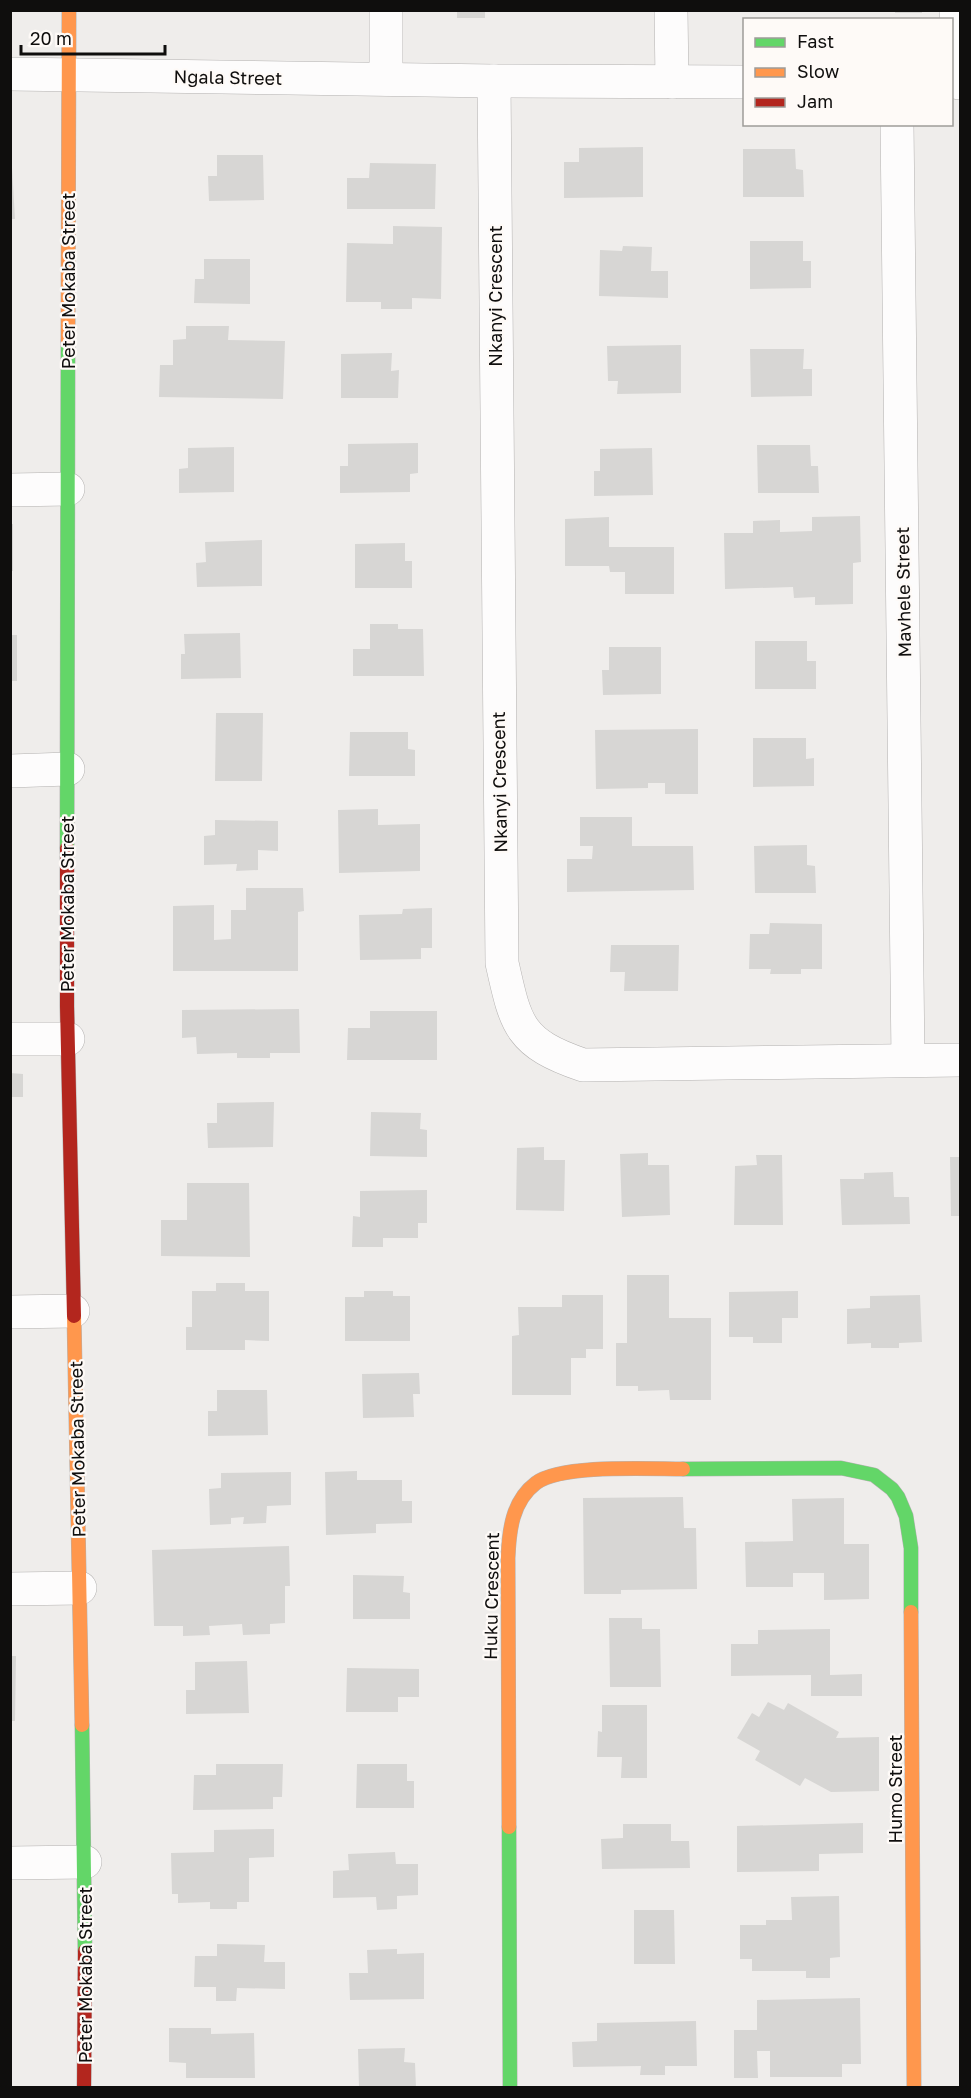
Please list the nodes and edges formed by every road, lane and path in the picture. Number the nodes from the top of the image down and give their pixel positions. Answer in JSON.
{"nodes":[{"id":1,"x":69,"y":10,"type":"edge"},
{"id":2,"x":386,"y":10,"type":"edge"},
{"id":3,"x":671,"y":10,"type":"edge"},
{"id":4,"x":956,"y":10,"type":"edge"},
{"id":5,"x":10,"y":74,"type":"edge"},
{"id":6,"x":69,"y":74,"type":"junction"},
{"id":7,"x":386,"y":79,"type":"junction"},
{"id":8,"x":494,"y":81,"type":"junction"},
{"id":9,"x":672,"y":82,"type":"junction"},
{"id":10,"x":743,"y":82,"type":"edge"},
{"id":11,"x":957,"y":82,"type":"edge"},
{"id":12,"x":897,"y":126,"type":"edge"},
{"id":13,"x":68,"y":489,"type":"junction"},
{"id":14,"x":10,"y":490,"type":"edge"},
{"id":15,"x":68,"y":769,"type":"junction"},
{"id":16,"x":10,"y":771,"type":"edge"},
{"id":17,"x":10,"y":1039,"type":"edge"},
{"id":18,"x":68,"y":1039,"type":"junction"},
{"id":19,"x":908,"y":1060,"type":"junction"},
{"id":20,"x":960,"y":1060,"type":"edge"},
{"id":21,"x":74,"y":1311,"type":"junction"},
{"id":22,"x":10,"y":1312,"type":"edge"},
{"id":23,"x":896,"y":1493,"type":"joint"},
{"id":24,"x":80,"y":1588,"type":"junction"},
{"id":25,"x":10,"y":1589,"type":"edge"},
{"id":26,"x":85,"y":1862,"type":"junction"},
{"id":27,"x":10,"y":1863,"type":"edge"},
{"id":28,"x":84,"y":2088,"type":"edge"},
{"id":29,"x":510,"y":2088,"type":"edge"},
{"id":30,"x":914,"y":2088,"type":"edge"}],
"edges":[{"from":1,"to":6,"type":"street","name":"Peter Mokaba Street"},
{"from":2,"to":7,"type":"street"},
{"from":3,"to":9,"type":"street"},
{"from":4,"to":11,"type":"street"},
{"from":5,"to":6,"type":"street"},
{"from":6,"to":7,"type":"street","name":"Ngala Street"},
{"from":6,"to":13,"type":"street","name":"Peter Mokaba Street"},
{"from":7,"to":8,"type":"street","name":"Ngala Street"},
{"from":8,"to":9,"type":"street","name":"Ngala Street"},
{"from":8,"to":19,"type":"street","name":"Nkanyi Crescent"},
{"from":9,"to":10,"type":"street","name":"Ngala Street"},
{"from":12,"to":19,"type":"street","name":"Mavhele Street"},
{"from":13,"to":14,"type":"street"},
{"from":13,"to":15,"type":"street","name":"Peter Mokaba Street"},
{"from":15,"to":16,"type":"street"},
{"from":15,"to":18,"type":"street","name":"Peter Mokaba Street"},
{"from":17,"to":18,"type":"street"},
{"from":18,"to":21,"type":"street","name":"Peter Mokaba Street"},
{"from":19,"to":20,"type":"street","name":"Nkanyi Crescent"},
{"from":21,"to":22,"type":"street"},
{"from":21,"to":24,"type":"street","name":"Peter Mokaba Street"},
{"from":23,"to":29,"type":"street","name":"Huku Crescent"},
{"from":23,"to":30,"type":"street","name":"Humo Street"},
{"from":24,"to":25,"type":"street"},
{"from":24,"to":26,"type":"street","name":"Peter Mokaba Street"},
{"from":26,"to":27,"type":"street","name":"Peter Mokaba Street"},
{"from":26,"to":28,"type":"street","name":"Peter Mokaba Street"}]}
